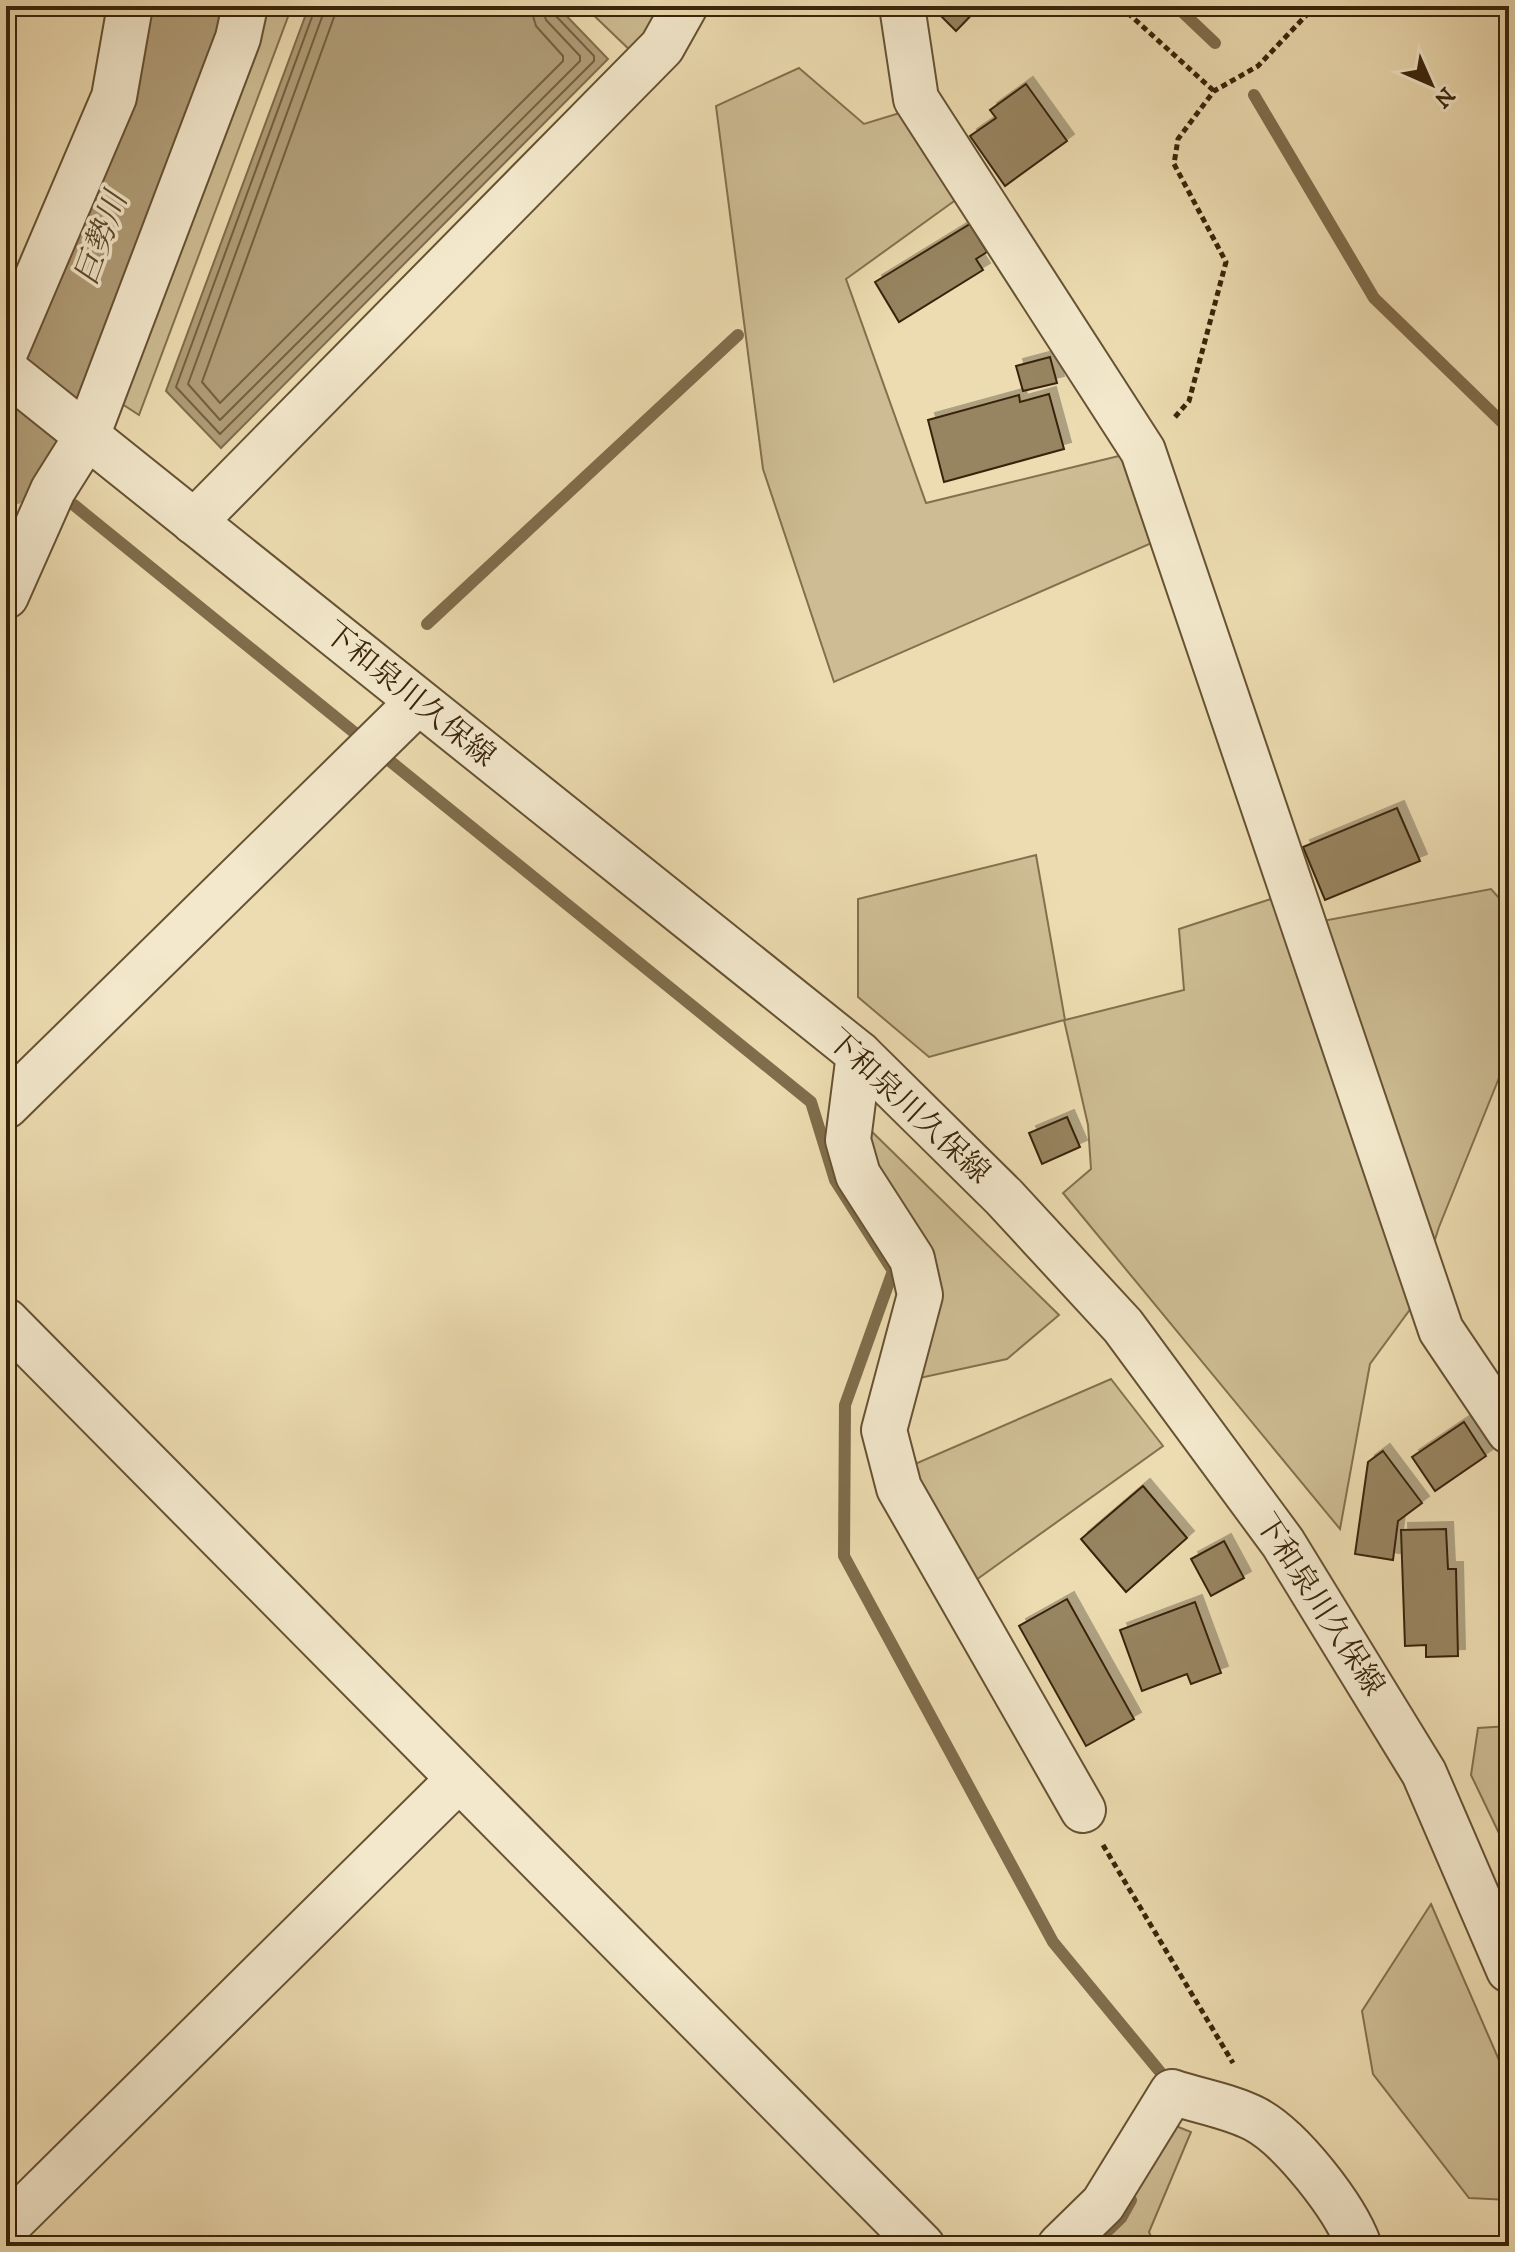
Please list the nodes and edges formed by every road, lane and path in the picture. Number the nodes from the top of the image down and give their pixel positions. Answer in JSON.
{"nodes":[{"id":1,"x":130,"y":6,"type":"edge"},
{"id":2,"x":245,"y":6,"type":"edge"},
{"id":3,"x":685,"y":6,"type":"edge"},
{"id":4,"x":902,"y":6,"type":"edge"},
{"id":5,"x":1120,"y":6,"type":"edge"},
{"id":6,"x":1315,"y":6,"type":"edge"},
{"id":7,"x":1214,"y":91,"type":"junction"},
{"id":8,"x":6,"y":350,"type":"edge"},
{"id":9,"x":6,"y":371,"type":"edge"},
{"id":10,"x":87,"y":436,"type":"junction"},
{"id":11,"x":1143,"y":451,"type":"junction"},
{"id":12,"x":194,"y":522,"type":"junction"},
{"id":13,"x":6,"y":596,"type":"edge"},
{"id":14,"x":418,"y":702,"type":"junction"},
{"id":15,"x":859,"y":1054,"type":"junction"},
{"id":16,"x":6,"y":1106,"type":"edge"},
{"id":17,"x":6,"y":1321,"type":"edge"},
{"id":18,"x":1509,"y":1431,"type":"edge"},
{"id":19,"x":458,"y":1780,"type":"junction"},
{"id":20,"x":1083,"y":1810,"type":"joint"},
{"id":21,"x":1509,"y":1970,"type":"edge"},
{"id":22,"x":1255,"y":2119,"type":"junction"},
{"id":23,"x":6,"y":2227,"type":"edge"},
{"id":24,"x":922,"y":2246,"type":"edge"},
{"id":25,"x":1060,"y":2246,"type":"edge"},
{"id":26,"x":1359,"y":2246,"type":"edge"}],
"edges":[{"from":1,"to":8,"type":"street"},
{"from":2,"to":10,"type":"street"},
{"from":3,"to":12,"type":"street"},
{"from":4,"to":11,"type":"street"},
{"from":5,"to":7,"type":"path"},
{"from":6,"to":7,"type":"path"},
{"from":7,"to":11,"type":"path"},
{"from":9,"to":10,"type":"street","name":"下和泉川久保線"},
{"from":10,"to":12,"type":"street","name":"下和泉川久保線"},
{"from":10,"to":13,"type":"street"},
{"from":11,"to":18,"type":"street"},
{"from":12,"to":14,"type":"street","name":"下和泉川久保線"},
{"from":14,"to":15,"type":"street","name":"下和泉川久保線"},
{"from":14,"to":16,"type":"street"},
{"from":15,"to":20,"type":"street"},
{"from":15,"to":21,"type":"street","name":"下和泉川久保線"},
{"from":17,"to":19,"type":"street"},
{"from":19,"to":23,"type":"street"},
{"from":19,"to":24,"type":"street"},
{"from":20,"to":22,"type":"path"},
{"from":22,"to":25,"type":"street"},
{"from":22,"to":26,"type":"street"}]}
